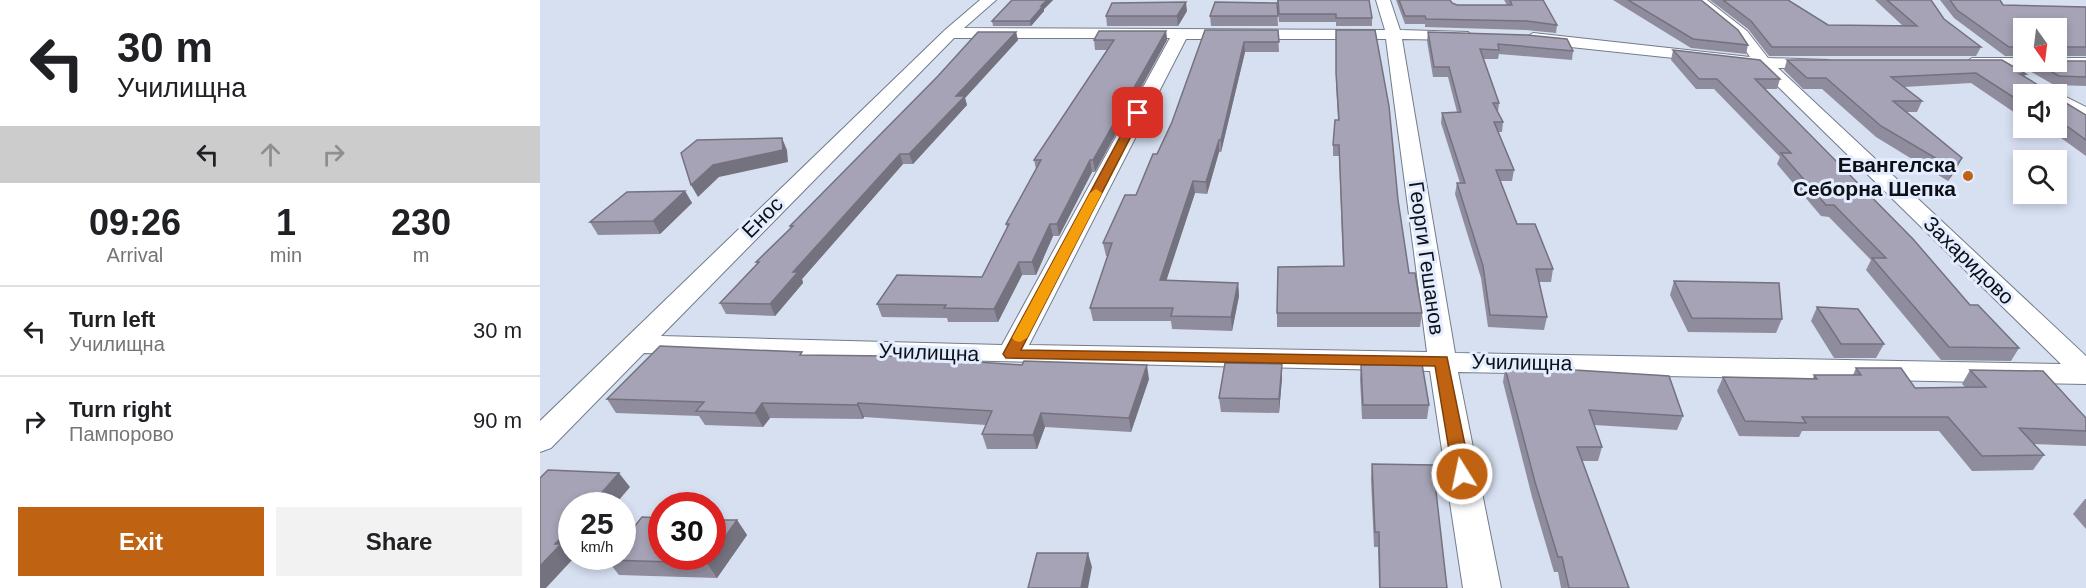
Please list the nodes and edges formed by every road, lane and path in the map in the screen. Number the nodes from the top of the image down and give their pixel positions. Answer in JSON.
{"nodes":[{"id":1,"x":989,"y":0,"type":"edge"},
{"id":2,"x":1383,"y":0,"type":"edge"},
{"id":3,"x":1698,"y":0,"type":"edge"},
{"id":4,"x":950,"y":33,"type":"junction"},
{"id":5,"x":1180,"y":33,"type":"junction"},
{"id":6,"x":1393,"y":33,"type":"junction"},
{"id":7,"x":1482,"y":36,"type":"edge"},
{"id":8,"x":1515,"y":37,"type":"edge"},
{"id":9,"x":1983,"y":49,"type":"edge"},
{"id":10,"x":1763,"y":63,"type":"junction"},
{"id":11,"x":1834,"y":63,"type":"edge"},
{"id":12,"x":1953,"y":63,"type":"edge"},
{"id":13,"x":2000,"y":63,"type":"junction"},
{"id":14,"x":2086,"y":63,"type":"edge"},
{"id":15,"x":2027,"y":79,"type":"edge"},
{"id":16,"x":2067,"y":104,"type":"edge"},
{"id":17,"x":2086,"y":115,"type":"edge"},
{"id":18,"x":635,"y":344,"type":"junction"},
{"id":19,"x":1011,"y":354,"type":"junction"},
{"id":20,"x":1442,"y":361,"type":"junction"},
{"id":21,"x":2086,"y":373,"type":"edge"},
{"id":22,"x":540,"y":440,"type":"edge"},
{"id":23,"x":1482,"y":588,"type":"edge"}],
"edges":[{"from":1,"to":4,"type":"street","name":"Енос"},
{"from":2,"to":6,"type":"street","name":"Георги Гешанов"},
{"from":3,"to":10,"type":"street","name":"Захаридово"},
{"from":4,"to":5,"type":"street"},
{"from":4,"to":18,"type":"street","name":"Енос"},
{"from":5,"to":6,"type":"street"},
{"from":5,"to":19,"type":"street"},
{"from":6,"to":7,"type":"street"},
{"from":6,"to":20,"type":"street","name":"Георги Гешанов"},
{"from":8,"to":10,"type":"street"},
{"from":9,"to":13,"type":"street"},
{"from":10,"to":11,"type":"street"},
{"from":10,"to":21,"type":"street","name":"Захаридово"},
{"from":12,"to":13,"type":"street"},
{"from":13,"to":14,"type":"street"},
{"from":13,"to":15,"type":"street"},
{"from":16,"to":17,"type":"street"},
{"from":18,"to":19,"type":"street","name":"Училищна"},
{"from":18,"to":22,"type":"street","name":"Енос"},
{"from":19,"to":20,"type":"street","name":"Училищна"},
{"from":20,"to":21,"type":"street","name":"Училищна"},
{"from":20,"to":23,"type":"street","name":"Георги Гешанов"}]}
